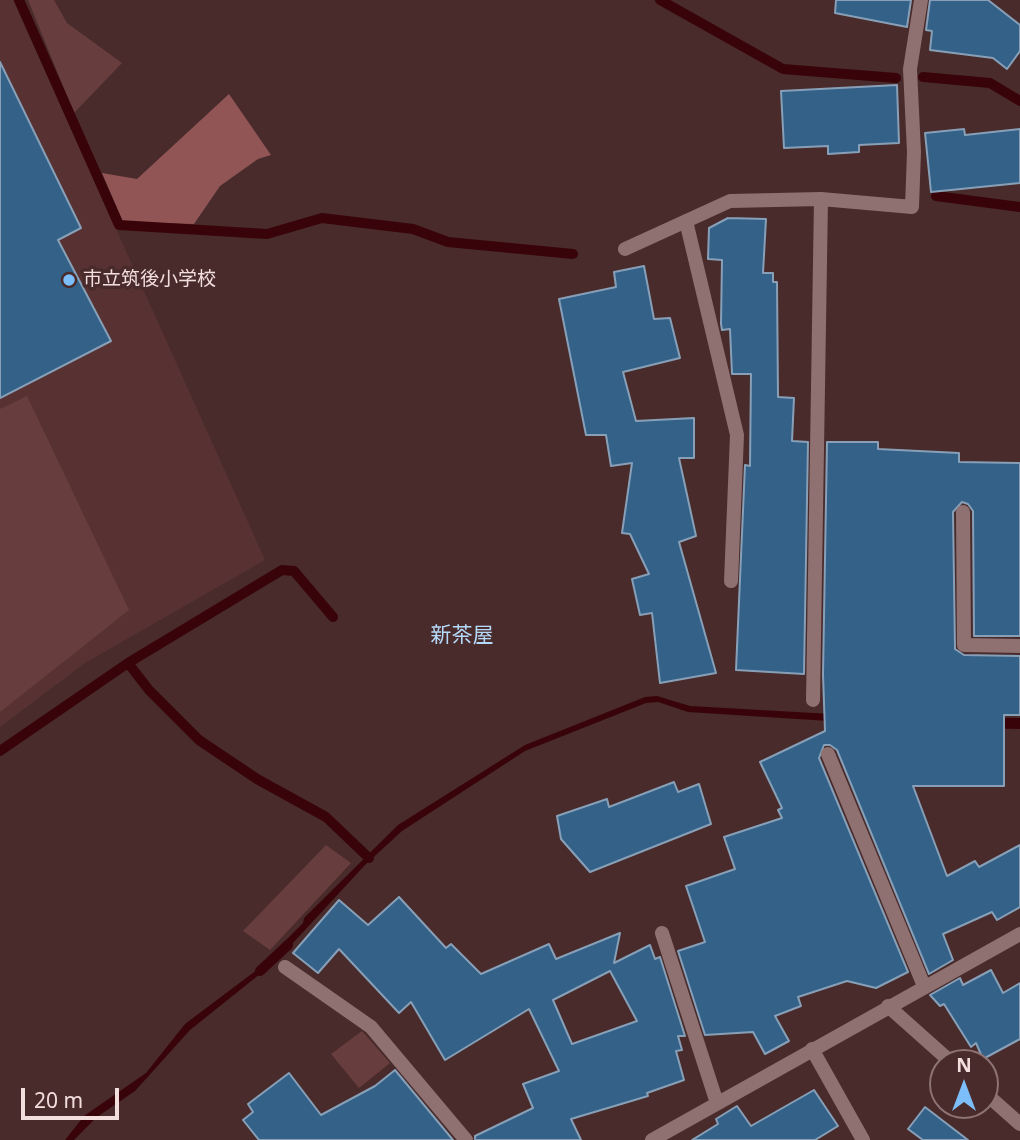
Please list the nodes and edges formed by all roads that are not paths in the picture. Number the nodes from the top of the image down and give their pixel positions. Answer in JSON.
{"nodes":[{"id":1,"x":921,"y":0,"type":"edge"},
{"id":2,"x":821,"y":199,"type":"junction"},
{"id":3,"x":686,"y":220,"type":"junction"},
{"id":4,"x":625,"y":249,"type":"dead end"},
{"id":5,"x":963,"y":512,"type":"dead end"},
{"id":6,"x":731,"y":581,"type":"dead end"},
{"id":7,"x":1020,"y":646,"type":"edge"},
{"id":8,"x":813,"y":700,"type":"dead end"},
{"id":9,"x":828,"y":754,"type":"dead end"},
{"id":10,"x":662,"y":933,"type":"dead end"},
{"id":11,"x":1020,"y":934,"type":"edge"},
{"id":12,"x":285,"y":967,"type":"dead end"},
{"id":13,"x":924,"y":986,"type":"junction"},
{"id":14,"x":888,"y":1006,"type":"junction"},
{"id":15,"x":812,"y":1049,"type":"junction"},
{"id":16,"x":936,"y":1049,"type":"edge"},
{"id":17,"x":717,"y":1103,"type":"junction"},
{"id":18,"x":999,"y":1105,"type":"edge"},
{"id":19,"x":1020,"y":1124,"type":"edge"},
{"id":20,"x":466,"y":1140,"type":"edge"},
{"id":21,"x":652,"y":1140,"type":"edge"},
{"id":22,"x":863,"y":1140,"type":"edge"}],
"edges":[{"from":1,"to":2,"type":"street"},
{"from":2,"to":3,"type":"street"},
{"from":2,"to":8,"type":"street"},
{"from":3,"to":4,"type":"street"},
{"from":3,"to":6,"type":"street"},
{"from":5,"to":7,"type":"street"},
{"from":9,"to":13,"type":"street"},
{"from":10,"to":17,"type":"street"},
{"from":11,"to":13,"type":"street"},
{"from":12,"to":20,"type":"street"},
{"from":13,"to":14,"type":"street"},
{"from":14,"to":15,"type":"street"},
{"from":14,"to":16,"type":"street"},
{"from":15,"to":17,"type":"street"},
{"from":15,"to":22,"type":"street"},
{"from":17,"to":21,"type":"street"},
{"from":18,"to":19,"type":"street"}]}
